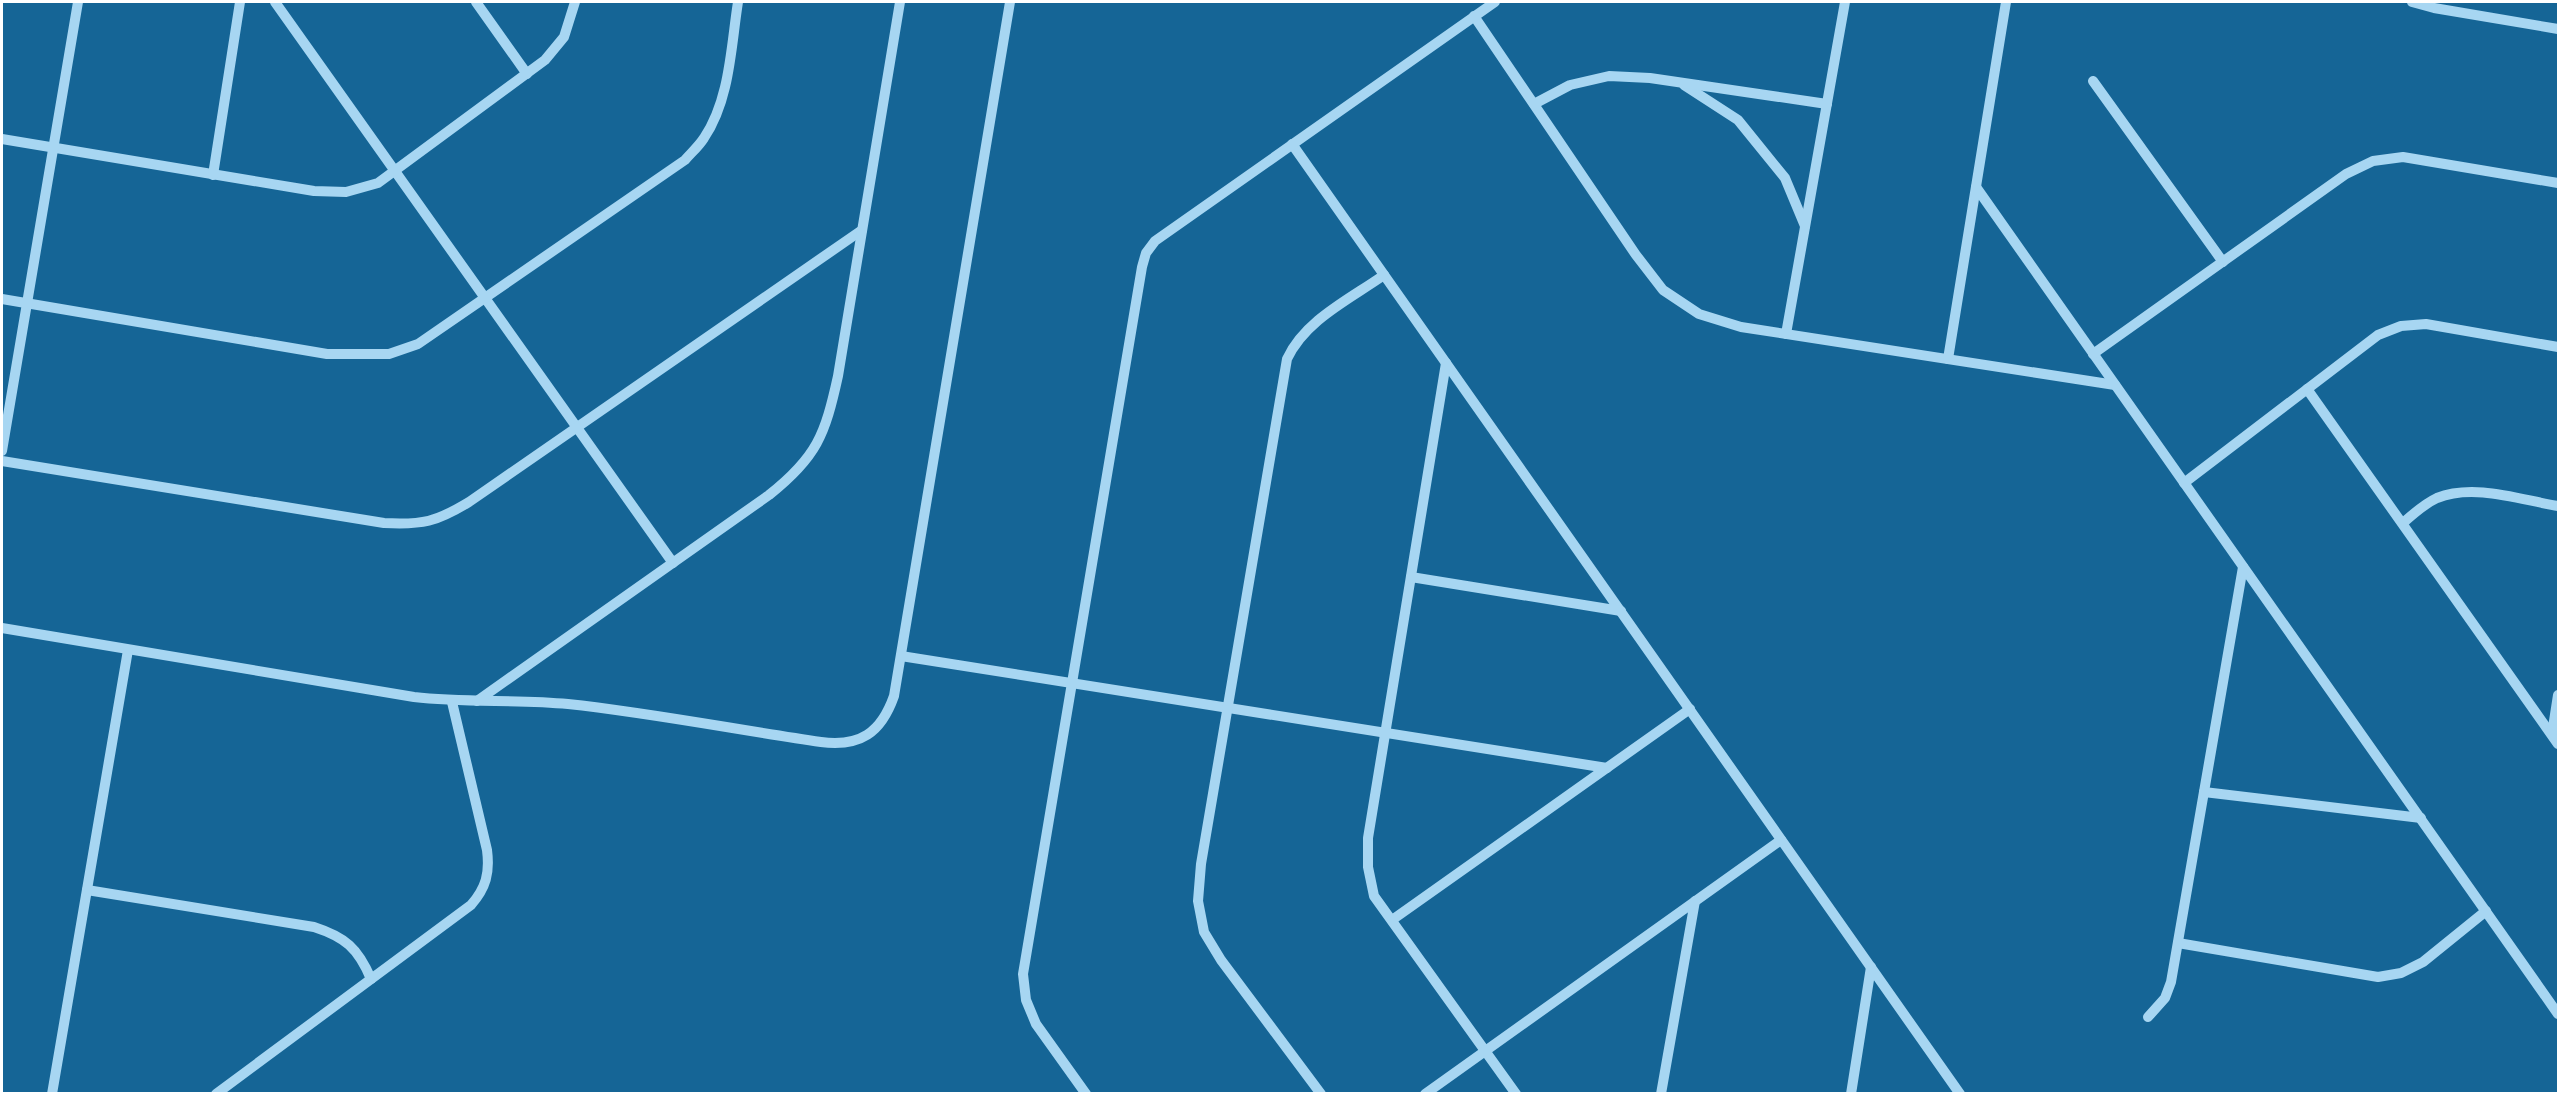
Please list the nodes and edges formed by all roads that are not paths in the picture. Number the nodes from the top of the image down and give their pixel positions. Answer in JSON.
{"nodes":[{"id":1,"x":78,"y":2,"type":"edge"},
{"id":2,"x":240,"y":2,"type":"edge"},
{"id":3,"x":275,"y":2,"type":"edge"},
{"id":4,"x":476,"y":2,"type":"edge"},
{"id":5,"x":575,"y":2,"type":"edge"},
{"id":6,"x":738,"y":2,"type":"edge"},
{"id":7,"x":900,"y":2,"type":"edge"},
{"id":8,"x":1010,"y":2,"type":"edge"},
{"id":9,"x":1495,"y":2,"type":"edge"},
{"id":10,"x":1845,"y":2,"type":"edge"},
{"id":11,"x":2006,"y":2,"type":"edge"},
{"id":12,"x":2412,"y":2,"type":"edge"},
{"id":13,"x":1474,"y":16,"type":"junction"},
{"id":14,"x":2559,"y":29,"type":"edge"},
{"id":15,"x":527,"y":74,"type":"junction"},
{"id":16,"x":2093,"y":81,"type":"dead end"},
{"id":17,"x":1680,"y":82,"type":"junction"},
{"id":18,"x":1534,"y":104,"type":"junction"},
{"id":19,"x":1827,"y":104,"type":"junction"},
{"id":20,"x":2,"y":139,"type":"edge"},
{"id":21,"x":1292,"y":144,"type":"junction"},
{"id":22,"x":53,"y":147,"type":"junction"},
{"id":23,"x":395,"y":171,"type":"junction"},
{"id":24,"x":213,"y":175,"type":"junction"},
{"id":25,"x":2559,"y":183,"type":"edge"},
{"id":26,"x":1976,"y":187,"type":"junction"},
{"id":27,"x":1805,"y":227,"type":"junction"},
{"id":28,"x":862,"y":230,"type":"junction"},
{"id":29,"x":2223,"y":262,"type":"junction"},
{"id":30,"x":1384,"y":275,"type":"junction"},
{"id":31,"x":485,"y":298,"type":"junction"},
{"id":32,"x":2,"y":299,"type":"edge"},
{"id":33,"x":27,"y":303,"type":"junction"},
{"id":34,"x":1786,"y":334,"type":"junction"},
{"id":35,"x":2559,"y":347,"type":"edge"},
{"id":36,"x":2093,"y":354,"type":"junction"},
{"id":37,"x":1947,"y":359,"type":"junction"},
{"id":38,"x":1446,"y":363,"type":"junction"},
{"id":39,"x":2115,"y":385,"type":"junction"},
{"id":40,"x":2307,"y":389,"type":"junction"},
{"id":41,"x":577,"y":426,"type":"junction"},
{"id":42,"x":2,"y":451,"type":"edge"},
{"id":43,"x":2,"y":460,"type":"edge"},
{"id":44,"x":2184,"y":483,"type":"junction"},
{"id":45,"x":2559,"y":507,"type":"edge"},
{"id":46,"x":2403,"y":523,"type":"junction"},
{"id":47,"x":673,"y":563,"type":"junction"},
{"id":48,"x":2243,"y":567,"type":"junction"},
{"id":49,"x":1411,"y":577,"type":"junction"},
{"id":50,"x":1621,"y":611,"type":"junction"},
{"id":51,"x":2,"y":628,"type":"edge"},
{"id":52,"x":128,"y":650,"type":"junction"},
{"id":53,"x":901,"y":656,"type":"junction"},
{"id":54,"x":1072,"y":683,"type":"junction"},
{"id":55,"x":2559,"y":695,"type":"edge"},
{"id":56,"x":477,"y":701,"type":"junction"},
{"id":57,"x":452,"y":702,"type":"junction"},
{"id":58,"x":1228,"y":708,"type":"junction"},
{"id":59,"x":1690,"y":710,"type":"junction"},
{"id":60,"x":1385,"y":733,"type":"junction"},
{"id":61,"x":2552,"y":734,"type":"junction"},
{"id":62,"x":2559,"y":744,"type":"edge"},
{"id":63,"x":1607,"y":768,"type":"junction"},
{"id":64,"x":2204,"y":792,"type":"junction"},
{"id":65,"x":2421,"y":818,"type":"junction"},
{"id":66,"x":1781,"y":840,"type":"junction"},
{"id":67,"x":87,"y":890,"type":"junction"},
{"id":68,"x":1695,"y":901,"type":"junction"},
{"id":69,"x":2486,"y":911,"type":"junction"},
{"id":70,"x":1392,"y":920,"type":"junction"},
{"id":71,"x":2178,"y":943,"type":"junction"},
{"id":72,"x":1871,"y":968,"type":"junction"},
{"id":73,"x":371,"y":979,"type":"junction"},
{"id":74,"x":2559,"y":1014,"type":"edge"},
{"id":75,"x":2148,"y":1017,"type":"dead end"},
{"id":76,"x":1485,"y":1051,"type":"junction"},
{"id":77,"x":52,"y":1094,"type":"edge"},
{"id":78,"x":216,"y":1094,"type":"edge"},
{"id":79,"x":1086,"y":1094,"type":"edge"},
{"id":80,"x":1320,"y":1094,"type":"edge"},
{"id":81,"x":1425,"y":1094,"type":"edge"},
{"id":82,"x":1516,"y":1094,"type":"edge"},
{"id":83,"x":1661,"y":1094,"type":"edge"},
{"id":84,"x":1851,"y":1094,"type":"edge"},
{"id":85,"x":1960,"y":1094,"type":"edge"}],
"edges":[{"from":1,"to":22,"type":"street"},
{"from":2,"to":24,"type":"street"},
{"from":3,"to":23,"type":"street"},
{"from":4,"to":15,"type":"street"},
{"from":5,"to":15,"type":"street"},
{"from":6,"to":31,"type":"street"},
{"from":7,"to":28,"type":"street"},
{"from":8,"to":53,"type":"street"},
{"from":9,"to":13,"type":"street"},
{"from":10,"to":19,"type":"street"},
{"from":11,"to":26,"type":"street"},
{"from":12,"to":14,"type":"street"},
{"from":13,"to":18,"type":"street"},
{"from":13,"to":21,"type":"street"},
{"from":15,"to":23,"type":"street"},
{"from":16,"to":29,"type":"street"},
{"from":17,"to":18,"type":"street"},
{"from":17,"to":19,"type":"street"},
{"from":17,"to":27,"type":"street"},
{"from":18,"to":34,"type":"street"},
{"from":19,"to":27,"type":"street"},
{"from":20,"to":22,"type":"street"},
{"from":21,"to":30,"type":"street"},
{"from":21,"to":54,"type":"street"},
{"from":22,"to":24,"type":"street"},
{"from":22,"to":33,"type":"street"},
{"from":23,"to":24,"type":"street"},
{"from":23,"to":31,"type":"street"},
{"from":25,"to":29,"type":"street"},
{"from":26,"to":36,"type":"street"},
{"from":26,"to":37,"type":"street"},
{"from":27,"to":34,"type":"street"},
{"from":28,"to":41,"type":"street"},
{"from":28,"to":47,"type":"street"},
{"from":29,"to":36,"type":"street"},
{"from":30,"to":38,"type":"street"},
{"from":30,"to":58,"type":"street"},
{"from":31,"to":33,"type":"street"},
{"from":31,"to":41,"type":"street"},
{"from":32,"to":33,"type":"street"},
{"from":33,"to":42,"type":"street"},
{"from":34,"to":37,"type":"street"},
{"from":35,"to":40,"type":"street"},
{"from":36,"to":39,"type":"street"},
{"from":37,"to":39,"type":"street"},
{"from":38,"to":49,"type":"street"},
{"from":38,"to":50,"type":"street"},
{"from":39,"to":44,"type":"street"},
{"from":40,"to":44,"type":"street"},
{"from":40,"to":46,"type":"street"},
{"from":41,"to":43,"type":"street"},
{"from":41,"to":47,"type":"street"},
{"from":44,"to":48,"type":"street"},
{"from":45,"to":46,"type":"street"},
{"from":46,"to":61,"type":"street"},
{"from":47,"to":56,"type":"street"},
{"from":48,"to":64,"type":"street"},
{"from":48,"to":65,"type":"street"},
{"from":49,"to":50,"type":"street"},
{"from":49,"to":60,"type":"street"},
{"from":50,"to":59,"type":"street"},
{"from":51,"to":52,"type":"street"},
{"from":52,"to":57,"type":"street"},
{"from":52,"to":67,"type":"street"},
{"from":53,"to":54,"type":"street"},
{"from":53,"to":56,"type":"street"},
{"from":54,"to":58,"type":"street"},
{"from":54,"to":79,"type":"street"},
{"from":55,"to":61,"type":"street"},
{"from":56,"to":57,"type":"street"},
{"from":57,"to":73,"type":"street"},
{"from":58,"to":60,"type":"street"},
{"from":58,"to":80,"type":"street"},
{"from":59,"to":63,"type":"street"},
{"from":59,"to":66,"type":"street"},
{"from":60,"to":63,"type":"street"},
{"from":60,"to":70,"type":"street"},
{"from":61,"to":62,"type":"street"},
{"from":63,"to":70,"type":"street"},
{"from":64,"to":65,"type":"street"},
{"from":64,"to":71,"type":"street"},
{"from":65,"to":69,"type":"street"},
{"from":66,"to":68,"type":"street"},
{"from":66,"to":72,"type":"street"},
{"from":67,"to":73,"type":"street"},
{"from":67,"to":77,"type":"street"},
{"from":68,"to":76,"type":"street"},
{"from":68,"to":83,"type":"street"},
{"from":69,"to":71,"type":"street"},
{"from":69,"to":74,"type":"street"},
{"from":70,"to":76,"type":"street"},
{"from":71,"to":75,"type":"street"},
{"from":72,"to":84,"type":"street"},
{"from":72,"to":85,"type":"street"},
{"from":73,"to":78,"type":"street"},
{"from":76,"to":81,"type":"street"},
{"from":76,"to":82,"type":"street"}]}
